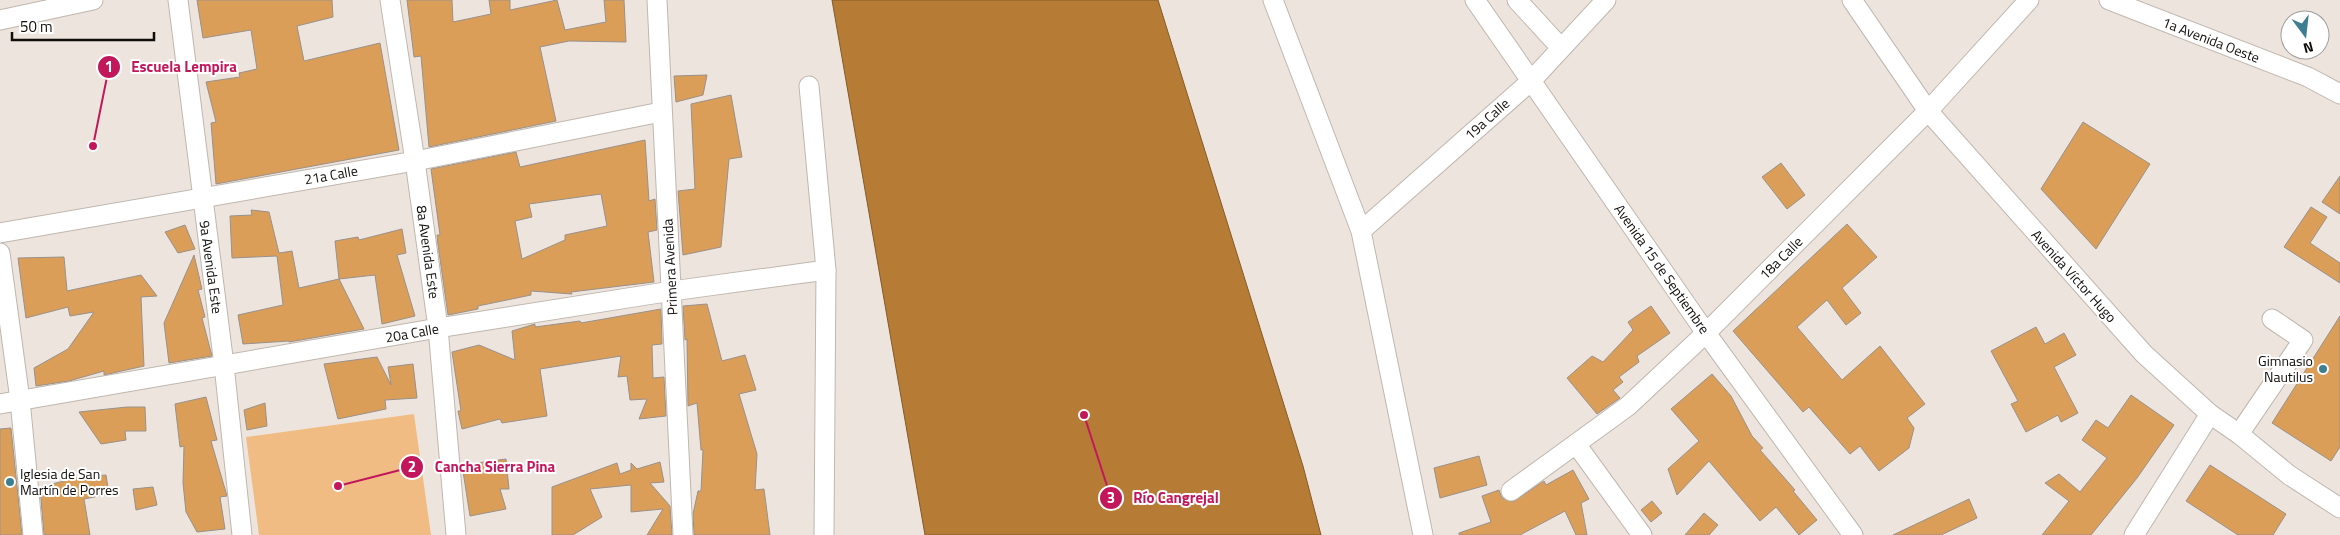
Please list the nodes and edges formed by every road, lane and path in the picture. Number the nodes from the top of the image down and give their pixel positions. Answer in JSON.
{"nodes":[{"id":1,"x":93,"y":0,"type":"edge"},
{"id":2,"x":178,"y":0,"type":"edge"},
{"id":3,"x":390,"y":0,"type":"edge"},
{"id":4,"x":657,"y":0,"type":"edge"},
{"id":5,"x":1273,"y":0,"type":"edge"},
{"id":6,"x":1475,"y":0,"type":"edge"},
{"id":7,"x":1517,"y":0,"type":"edge"},
{"id":8,"x":1606,"y":0,"type":"edge"},
{"id":9,"x":1852,"y":0,"type":"edge"},
{"id":10,"x":2029,"y":0,"type":"edge"},
{"id":11,"x":2109,"y":0,"type":"edge"},
{"id":12,"x":0,"y":20,"type":"edge"},
{"id":13,"x":1561,"y":48,"type":"junction"},
{"id":14,"x":1530,"y":80,"type":"junction"},
{"id":15,"x":809,"y":86,"type":"dead end"},
{"id":16,"x":2340,"y":94,"type":"edge"},
{"id":17,"x":1928,"y":110,"type":"junction"},
{"id":18,"x":661,"y":112,"type":"junction"},
{"id":19,"x":416,"y":161,"type":"junction"},
{"id":20,"x":202,"y":197,"type":"junction"},
{"id":21,"x":1361,"y":231,"type":"junction"},
{"id":22,"x":0,"y":233,"type":"edge"},
{"id":23,"x":0,"y":252,"type":"edge"},
{"id":24,"x":826,"y":270,"type":"junction"},
{"id":25,"x":672,"y":291,"type":"junction"},
{"id":26,"x":2272,"y":319,"type":"dead end"},
{"id":27,"x":438,"y":328,"type":"junction"},
{"id":28,"x":1706,"y":333,"type":"junction"},
{"id":29,"x":224,"y":365,"type":"junction"},
{"id":30,"x":20,"y":400,"type":"junction"},
{"id":31,"x":0,"y":404,"type":"edge"},
{"id":32,"x":2210,"y":414,"type":"junction"},
{"id":33,"x":2239,"y":434,"type":"junction"},
{"id":34,"x":1576,"y":444,"type":"junction"},
{"id":35,"x":1511,"y":491,"type":"dead end"},
{"id":36,"x":2340,"y":508,"type":"edge"},
{"id":37,"x":33,"y":535,"type":"edge"},
{"id":38,"x":242,"y":535,"type":"edge"},
{"id":39,"x":456,"y":535,"type":"edge"},
{"id":40,"x":682,"y":535,"type":"edge"},
{"id":41,"x":824,"y":535,"type":"edge"},
{"id":42,"x":1423,"y":535,"type":"edge"},
{"id":43,"x":1642,"y":535,"type":"edge"},
{"id":44,"x":1853,"y":535,"type":"edge"},
{"id":45,"x":2134,"y":535,"type":"edge"}],
"edges":[{"from":1,"to":12,"type":"street"},
{"from":2,"to":20,"type":"street","name":"9a Avenida Este"},
{"from":3,"to":19,"type":"street","name":"8a Avenida Este"},
{"from":4,"to":18,"type":"street","name":"Primera Avenida"},
{"from":5,"to":21,"type":"street"},
{"from":6,"to":14,"type":"street","name":"Avenida 15 de Septiembre"},
{"from":7,"to":13,"type":"street"},
{"from":8,"to":13,"type":"street","name":"19a Calle"},
{"from":9,"to":17,"type":"street","name":"Avenida Víctor Hugo"},
{"from":10,"to":17,"type":"street","name":"18a Calle"},
{"from":11,"to":16,"type":"street","name":"1a Avenida Oeste"},
{"from":13,"to":14,"type":"street","name":"19a Calle"},
{"from":14,"to":21,"type":"street","name":"19a Calle"},
{"from":14,"to":28,"type":"street","name":"Avenida 15 de Septiembre"},
{"from":15,"to":24,"type":"street"},
{"from":17,"to":28,"type":"street","name":"18a Calle"},
{"from":17,"to":32,"type":"street","name":"Avenida Víctor Hugo"},
{"from":18,"to":19,"type":"street","name":"21a Calle"},
{"from":18,"to":25,"type":"street","name":"Primera Avenida"},
{"from":19,"to":20,"type":"street","name":"21a Calle"},
{"from":19,"to":27,"type":"street","name":"8a Avenida Este"},
{"from":20,"to":22,"type":"street","name":"21a Calle"},
{"from":20,"to":29,"type":"street","name":"9a Avenida Este"},
{"from":21,"to":42,"type":"street"},
{"from":23,"to":30,"type":"street"},
{"from":24,"to":25,"type":"street","name":"20a Calle"},
{"from":24,"to":41,"type":"street"},
{"from":25,"to":27,"type":"street","name":"20a Calle"},
{"from":25,"to":40,"type":"street","name":"Primera Avenida"},
{"from":26,"to":33,"type":"street"},
{"from":27,"to":29,"type":"street","name":"20a Calle"},
{"from":27,"to":39,"type":"street","name":"8a Avenida Este"},
{"from":28,"to":34,"type":"street","name":"18a Calle"},
{"from":28,"to":44,"type":"street","name":"Avenida 15 de Septiembre"},
{"from":29,"to":30,"type":"street","name":"20a Calle"},
{"from":29,"to":38,"type":"street","name":"9a Avenida Este"},
{"from":30,"to":31,"type":"street","name":"20a Calle"},
{"from":30,"to":37,"type":"street"},
{"from":32,"to":33,"type":"street","name":"Avenida Víctor Hugo"},
{"from":32,"to":45,"type":"street"},
{"from":33,"to":36,"type":"street","name":"Avenida Víctor Hugo"},
{"from":34,"to":35,"type":"street","name":"18a Calle"},
{"from":34,"to":43,"type":"street"}]}
